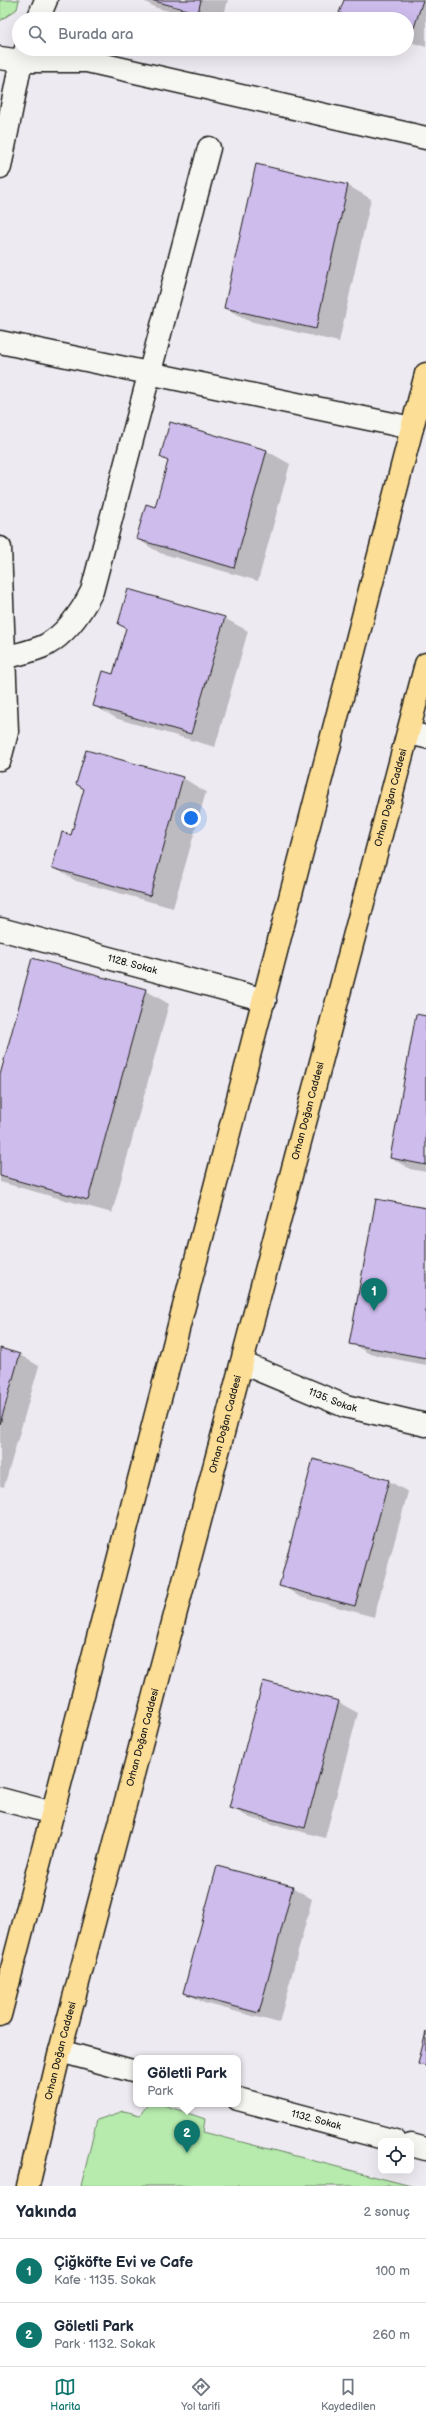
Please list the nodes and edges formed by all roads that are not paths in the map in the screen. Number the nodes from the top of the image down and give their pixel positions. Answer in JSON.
{"nodes":[{"id":1,"x":46,"y":0,"type":"edge"},
{"id":2,"x":41,"y":12,"type":"edge"},
{"id":3,"x":16,"y":56,"type":"edge"},
{"id":4,"x":24,"y":56,"type":"edge"},
{"id":5,"x":35,"y":56,"type":"edge"},
{"id":6,"x":0,"y":58,"type":"edge"},
{"id":7,"x":426,"y":138,"type":"edge"},
{"id":8,"x":209,"y":148,"type":"dead end"},
{"id":9,"x":0,"y":167,"type":"edge"},
{"id":10,"x":0,"y":342,"type":"edge"},
{"id":11,"x":149,"y":373,"type":"junction"},
{"id":12,"x":426,"y":374,"type":"edge"},
{"id":13,"x":412,"y":428,"type":"junction"},
{"id":14,"x":0,"y":548,"type":"edge"},
{"id":15,"x":5,"y":658,"type":"junction"},
{"id":16,"x":426,"y":664,"type":"edge"},
{"id":17,"x":418,"y":735,"type":"edge"},
{"id":18,"x":0,"y":759,"type":"edge"},
{"id":19,"x":0,"y":929,"type":"edge"},
{"id":20,"x":265,"y":1000,"type":"junction"},
{"id":21,"x":242,"y":1363,"type":"junction"},
{"id":22,"x":426,"y":1425,"type":"edge"},
{"id":23,"x":0,"y":1799,"type":"edge"},
{"id":24,"x":53,"y":1813,"type":"junction"},
{"id":25,"x":0,"y":2015,"type":"edge"},
{"id":26,"x":60,"y":2051,"type":"junction"},
{"id":27,"x":133,"y":2071,"type":"edge"},
{"id":28,"x":241,"y":2100,"type":"edge"},
{"id":29,"x":384,"y":2138,"type":"edge"},
{"id":30,"x":414,"y":2146,"type":"edge"},
{"id":31,"x":426,"y":2149,"type":"edge"},
{"id":32,"x":28,"y":2186,"type":"edge"}],
"edges":[{"from":1,"to":2,"type":"street"},
{"from":3,"to":6,"type":"street"},
{"from":4,"to":9,"type":"street"},
{"from":5,"to":7,"type":"street"},
{"from":8,"to":11,"type":"street"},
{"from":10,"to":11,"type":"street"},
{"from":11,"to":13,"type":"street"},
{"from":11,"to":15,"type":"street"},
{"from":12,"to":13,"type":"main road"},
{"from":13,"to":20,"type":"main road"},
{"from":14,"to":15,"type":"street"},
{"from":15,"to":18,"type":"street"},
{"from":16,"to":17,"type":"main road","name":"Orhan Doğan Caddesi"},
{"from":17,"to":21,"type":"main road","name":"Orhan Doğan Caddesi"},
{"from":19,"to":20,"type":"street","name":"1128. Sokak"},
{"from":20,"to":24,"type":"main road"},
{"from":21,"to":22,"type":"street","name":"1135. Sokak"},
{"from":21,"to":26,"type":"main road","name":"Orhan Doğan Caddesi"},
{"from":23,"to":24,"type":"street"},
{"from":24,"to":25,"type":"main road"},
{"from":26,"to":27,"type":"street"},
{"from":26,"to":32,"type":"main road","name":"Orhan Doğan Caddesi"},
{"from":28,"to":29,"type":"street","name":"1132. Sokak"},
{"from":30,"to":31,"type":"street"}]}
